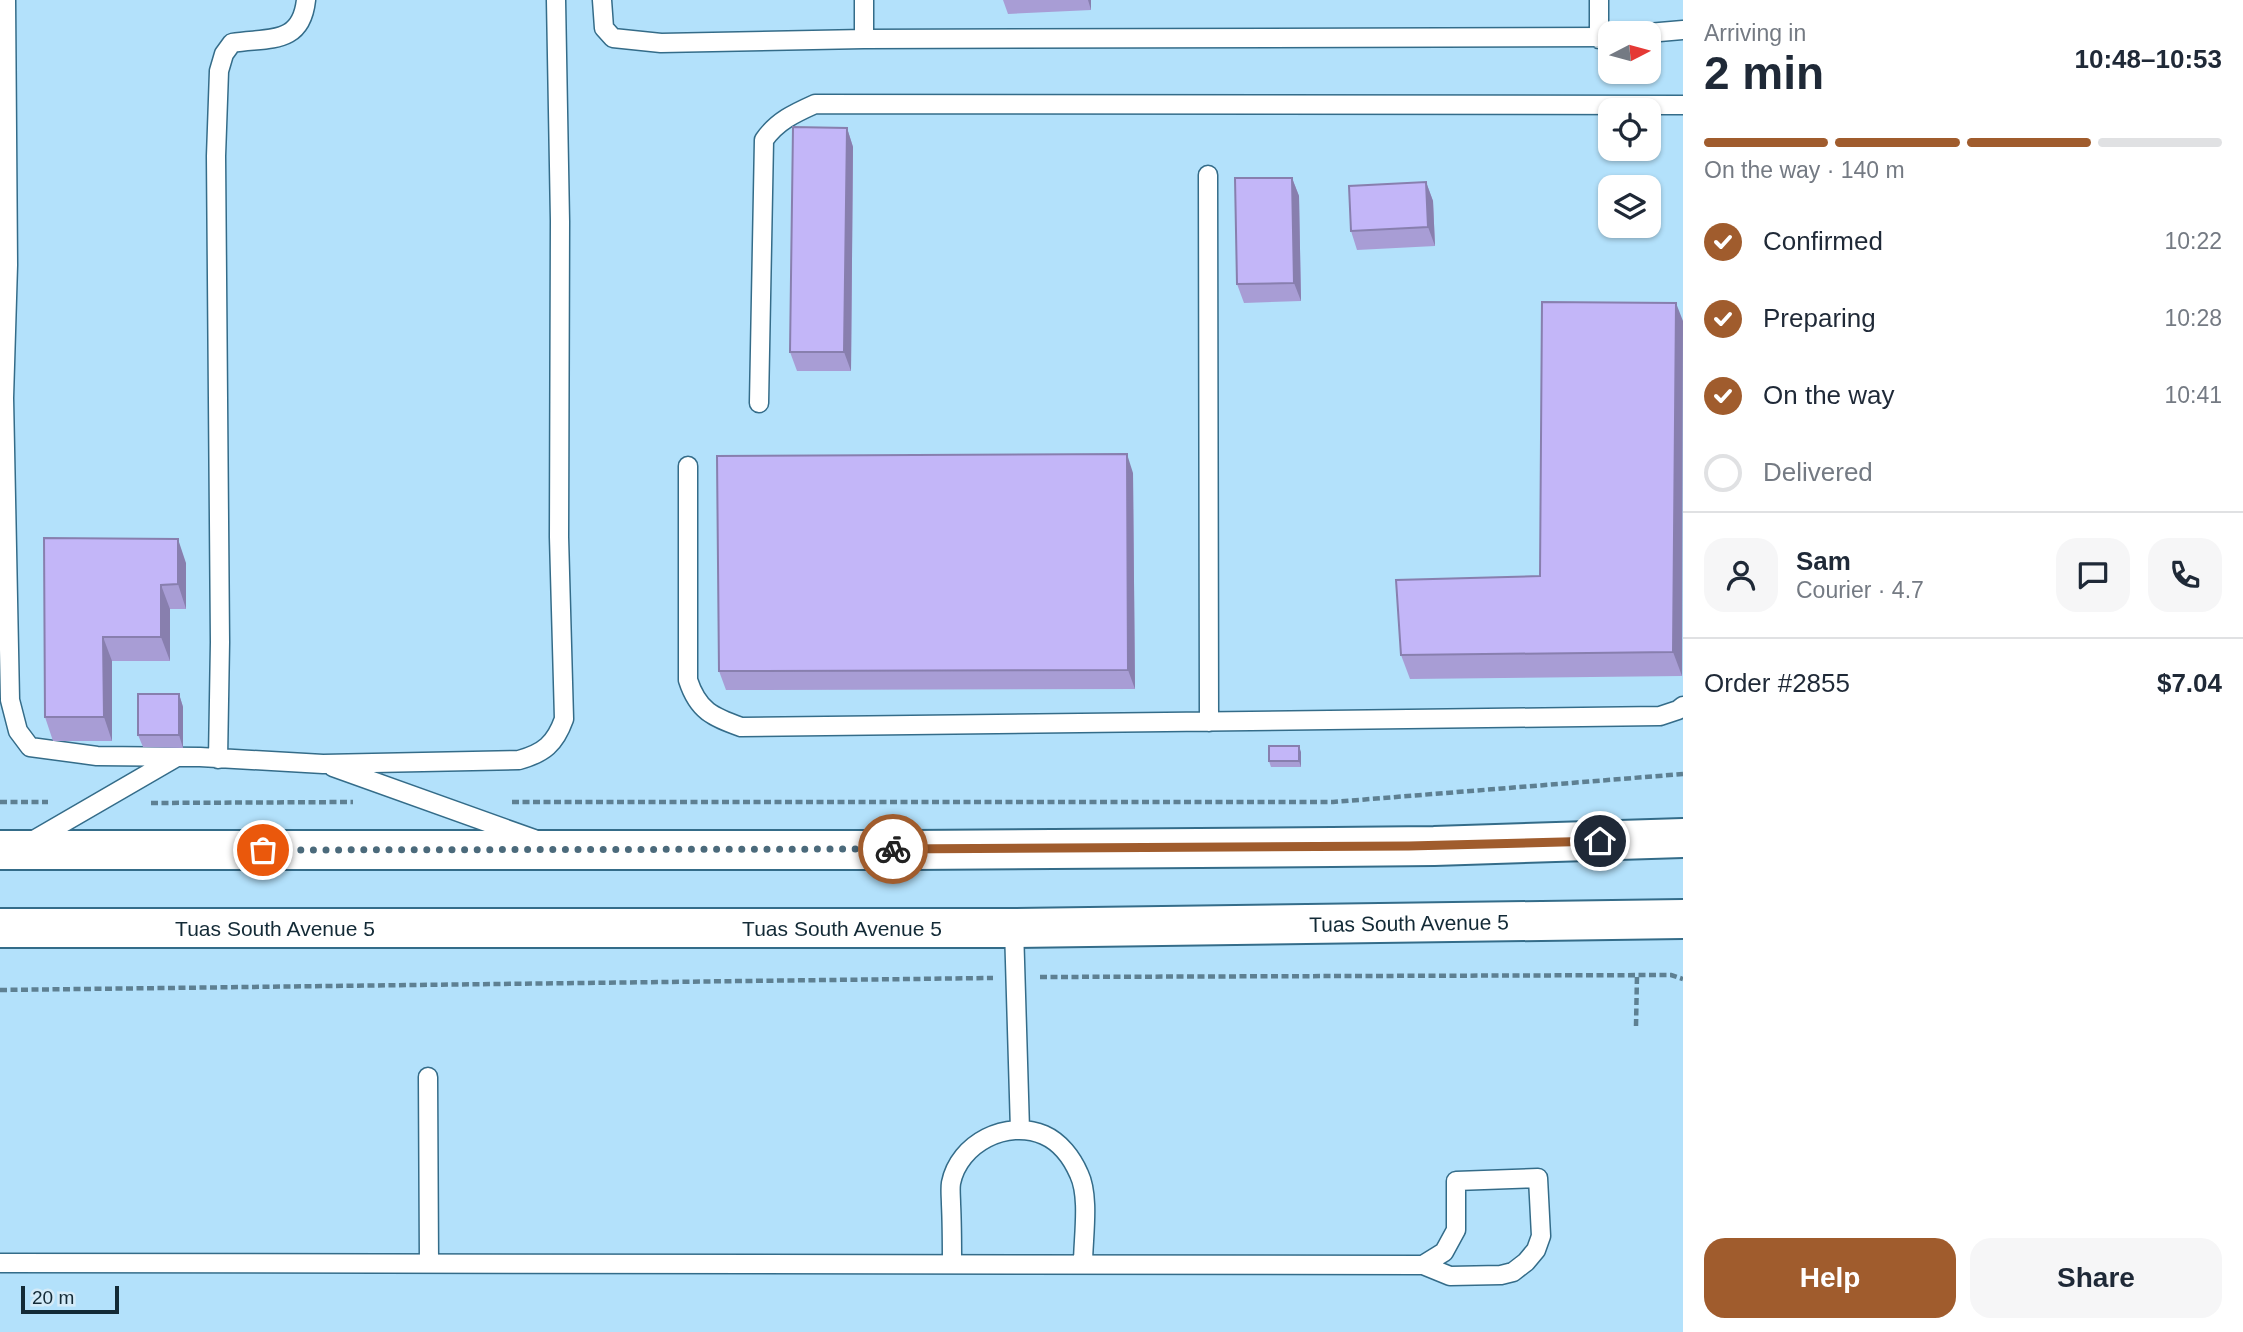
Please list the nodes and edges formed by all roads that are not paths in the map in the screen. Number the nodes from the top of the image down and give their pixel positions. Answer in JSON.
{"nodes":[{"id":1,"x":6,"y":0,"type":"edge"},
{"id":2,"x":306,"y":0,"type":"edge"},
{"id":3,"x":556,"y":0,"type":"edge"},
{"id":4,"x":601,"y":0,"type":"edge"},
{"id":5,"x":864,"y":0,"type":"edge"},
{"id":6,"x":1600,"y":0,"type":"edge"},
{"id":7,"x":1602,"y":21,"type":"edge"},
{"id":8,"x":1683,"y":30,"type":"edge"},
{"id":9,"x":1661,"y":32,"type":"edge"},
{"id":10,"x":1598,"y":38,"type":"edge"},
{"id":11,"x":864,"y":39,"type":"junction"},
{"id":12,"x":1683,"y":105,"type":"edge"},
{"id":13,"x":1208,"y":175,"type":"dead end"},
{"id":14,"x":759,"y":403,"type":"dead end"},
{"id":15,"x":688,"y":466,"type":"dead end"},
{"id":16,"x":1683,"y":706,"type":"edge"},
{"id":17,"x":1209,"y":722,"type":"junction"},
{"id":18,"x":177,"y":757,"type":"junction"},
{"id":19,"x":218,"y":759,"type":"junction"},
{"id":20,"x":323,"y":764,"type":"junction"},
{"id":21,"x":1683,"y":838,"type":"edge"},
{"id":22,"x":563,"y":849,"type":"junction"},
{"id":23,"x":9,"y":850,"type":"edge"},
{"id":24,"x":1683,"y":919,"type":"edge"},
{"id":25,"x":0,"y":928,"type":"edge"},
{"id":26,"x":1014,"y":928,"type":"junction"},
{"id":27,"x":428,"y":1077,"type":"dead end"},
{"id":28,"x":1020,"y":1130,"type":"junction"},
{"id":29,"x":0,"y":1263,"type":"edge"},
{"id":30,"x":429,"y":1263,"type":"junction"},
{"id":31,"x":952,"y":1264,"type":"junction"},
{"id":32,"x":1083,"y":1264,"type":"junction"},
{"id":33,"x":1423,"y":1265,"type":"junction"}],
"edges":[{"from":1,"to":18,"type":"lane"},
{"from":2,"to":19,"type":"lane"},
{"from":3,"to":20,"type":"lane"},
{"from":4,"to":11,"type":"lane"},
{"from":5,"to":11,"type":"lane"},
{"from":6,"to":7,"type":"lane"},
{"from":8,"to":9,"type":"lane"},
{"from":10,"to":11,"type":"lane"},
{"from":12,"to":14,"type":"lane"},
{"from":13,"to":17,"type":"lane"},
{"from":15,"to":17,"type":"lane"},
{"from":16,"to":17,"type":"lane"},
{"from":18,"to":19,"type":"lane"},
{"from":18,"to":23,"type":"lane"},
{"from":19,"to":20,"type":"lane"},
{"from":20,"to":22,"type":"lane"},
{"from":21,"to":22,"type":"street"},
{"from":22,"to":23,"type":"street"},
{"from":24,"to":26,"type":"street","name":"Tuas South Avenue 5"},
{"from":25,"to":26,"type":"street","name":"Tuas South Avenue 5"},
{"from":26,"to":28,"type":"lane"},
{"from":27,"to":30,"type":"lane"},
{"from":28,"to":31,"type":"lane"},
{"from":28,"to":32,"type":"lane"},
{"from":29,"to":30,"type":"lane"},
{"from":30,"to":31,"type":"lane"},
{"from":31,"to":32,"type":"lane"},
{"from":32,"to":33,"type":"lane"},
{"from":33,"to":33,"type":"lane"}]}
